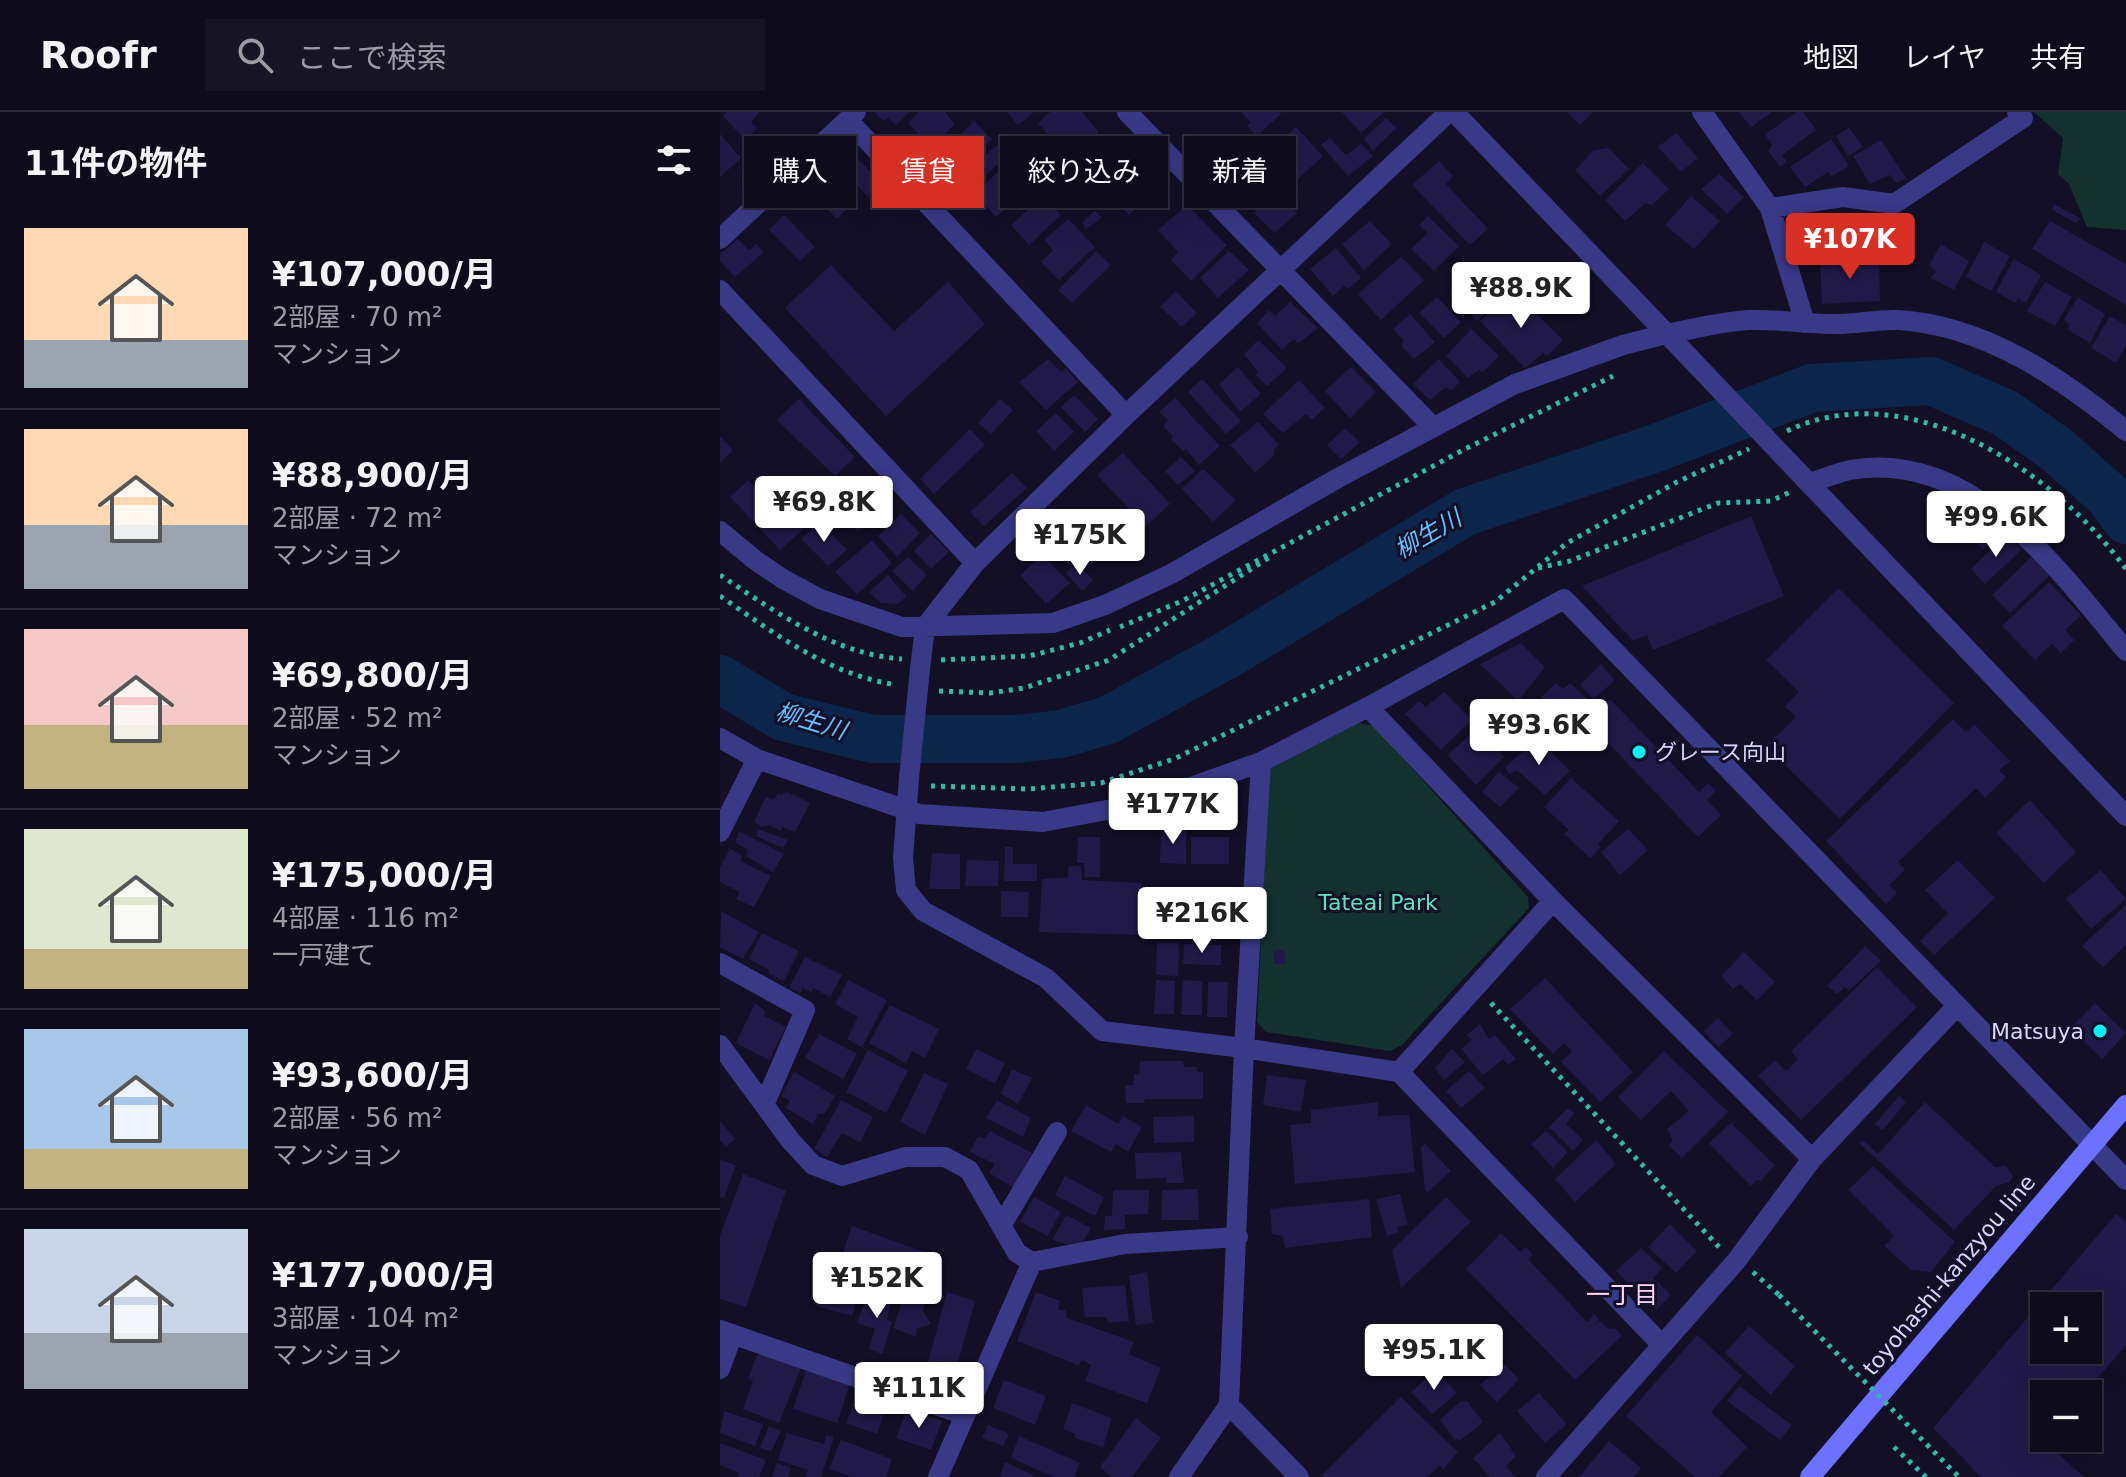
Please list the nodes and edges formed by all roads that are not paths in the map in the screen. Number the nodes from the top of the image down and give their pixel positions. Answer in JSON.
{"nodes":[{"id":1,"x":1127,"y":112,"type":"edge"},
{"id":2,"x":1451,"y":112,"type":"edge"},
{"id":3,"x":1702,"y":112,"type":"edge"},
{"id":4,"x":2017,"y":112,"type":"edge"},
{"id":5,"x":852,"y":116,"type":"edge"},
{"id":6,"x":1770,"y":208,"type":"junction"},
{"id":7,"x":720,"y":239,"type":"edge"},
{"id":8,"x":1280,"y":271,"type":"junction"},
{"id":9,"x":720,"y":290,"type":"edge"},
{"id":10,"x":1805,"y":323,"type":"junction"},
{"id":11,"x":1666,"y":334,"type":"junction"},
{"id":12,"x":1126,"y":415,"type":"junction"},
{"id":13,"x":1433,"y":427,"type":"junction"},
{"id":14,"x":2126,"y":431,"type":"edge"},
{"id":15,"x":1807,"y":481,"type":"junction"},
{"id":16,"x":720,"y":531,"type":"edge"},
{"id":17,"x":975,"y":563,"type":"junction"},
{"id":18,"x":925,"y":627,"type":"junction"},
{"id":19,"x":2126,"y":651,"type":"edge"},
{"id":20,"x":1368,"y":707,"type":"junction"},
{"id":21,"x":720,"y":738,"type":"edge"},
{"id":22,"x":757,"y":759,"type":"junction"},
{"id":23,"x":1261,"y":762,"type":"junction"},
{"id":24,"x":906,"y":809,"type":"junction"},
{"id":25,"x":2126,"y":816,"type":"edge"},
{"id":26,"x":720,"y":832,"type":"edge"},
{"id":27,"x":1553,"y":901,"type":"junction"},
{"id":28,"x":720,"y":963,"type":"edge"},
{"id":29,"x":1957,"y":1006,"type":"junction"},
{"id":30,"x":720,"y":1045,"type":"edge"},
{"id":31,"x":1244,"y":1048,"type":"junction"},
{"id":32,"x":1399,"y":1072,"type":"junction"},
{"id":33,"x":764,"y":1105,"type":"junction"},
{"id":34,"x":2126,"y":1105,"type":"edge"},
{"id":35,"x":1057,"y":1132,"type":"dead end"},
{"id":36,"x":2090,"y":1144,"type":"junction"},
{"id":37,"x":1812,"y":1159,"type":"junction"},
{"id":38,"x":2126,"y":1180,"type":"edge"},
{"id":39,"x":1001,"y":1226,"type":"junction"},
{"id":40,"x":1238,"y":1237,"type":"junction"},
{"id":41,"x":1032,"y":1262,"type":"junction"},
{"id":42,"x":726,"y":1333,"type":"edge"},
{"id":43,"x":1662,"y":1345,"type":"junction"},
{"id":44,"x":720,"y":1369,"type":"edge"},
{"id":45,"x":1229,"y":1405,"type":"junction"},
{"id":46,"x":965,"y":1415,"type":"junction"},
{"id":47,"x":938,"y":1477,"type":"edge"},
{"id":48,"x":1179,"y":1477,"type":"edge"},
{"id":49,"x":1299,"y":1477,"type":"edge"},
{"id":50,"x":1546,"y":1477,"type":"edge"},
{"id":51,"x":1810,"y":1477,"type":"edge"}],
"edges":[{"from":1,"to":8,"type":"street"},
{"from":2,"to":8,"type":"street"},
{"from":2,"to":11,"type":"street"},
{"from":3,"to":6,"type":"street"},
{"from":4,"to":6,"type":"street"},
{"from":5,"to":7,"type":"street"},
{"from":5,"to":12,"type":"street"},
{"from":6,"to":10,"type":"street"},
{"from":8,"to":12,"type":"street"},
{"from":8,"to":13,"type":"street"},
{"from":9,"to":17,"type":"street"},
{"from":10,"to":11,"type":"street"},
{"from":10,"to":14,"type":"street"},
{"from":11,"to":13,"type":"street"},
{"from":11,"to":15,"type":"street","bridge":true},
{"from":12,"to":17,"type":"street"},
{"from":13,"to":18,"type":"street"},
{"from":15,"to":19,"type":"street"},
{"from":15,"to":25,"type":"street"},
{"from":16,"to":18,"type":"street"},
{"from":17,"to":18,"type":"street"},
{"from":18,"to":24,"type":"street","bridge":true},
{"from":20,"to":23,"type":"street"},
{"from":20,"to":27,"type":"street"},
{"from":20,"to":29,"type":"street"},
{"from":21,"to":22,"type":"street"},
{"from":22,"to":24,"type":"street"},
{"from":22,"to":26,"type":"street"},
{"from":23,"to":24,"type":"street"},
{"from":23,"to":31,"type":"street"},
{"from":24,"to":31,"type":"street"},
{"from":27,"to":32,"type":"street"},
{"from":27,"to":37,"type":"street"},
{"from":28,"to":33,"type":"street"},
{"from":29,"to":36,"type":"street"},
{"from":29,"to":37,"type":"street"},
{"from":30,"to":33,"type":"street"},
{"from":31,"to":32,"type":"street"},
{"from":31,"to":40,"type":"street"},
{"from":32,"to":43,"type":"street"},
{"from":33,"to":39,"type":"street"},
{"from":34,"to":36,"type":"main road","name":"toyohashi-kanzyou line"},
{"from":35,"to":39,"type":"street"},
{"from":36,"to":38,"type":"street"},
{"from":36,"to":51,"type":"main road","name":"toyohashi-kanzyou line"},
{"from":37,"to":43,"type":"street"},
{"from":39,"to":41,"type":"street"},
{"from":40,"to":41,"type":"street"},
{"from":40,"to":45,"type":"street"},
{"from":41,"to":46,"type":"street"},
{"from":42,"to":44,"type":"street"},
{"from":42,"to":46,"type":"street"},
{"from":43,"to":50,"type":"street"},
{"from":45,"to":48,"type":"street"},
{"from":45,"to":49,"type":"street"},
{"from":46,"to":47,"type":"street"}]}
